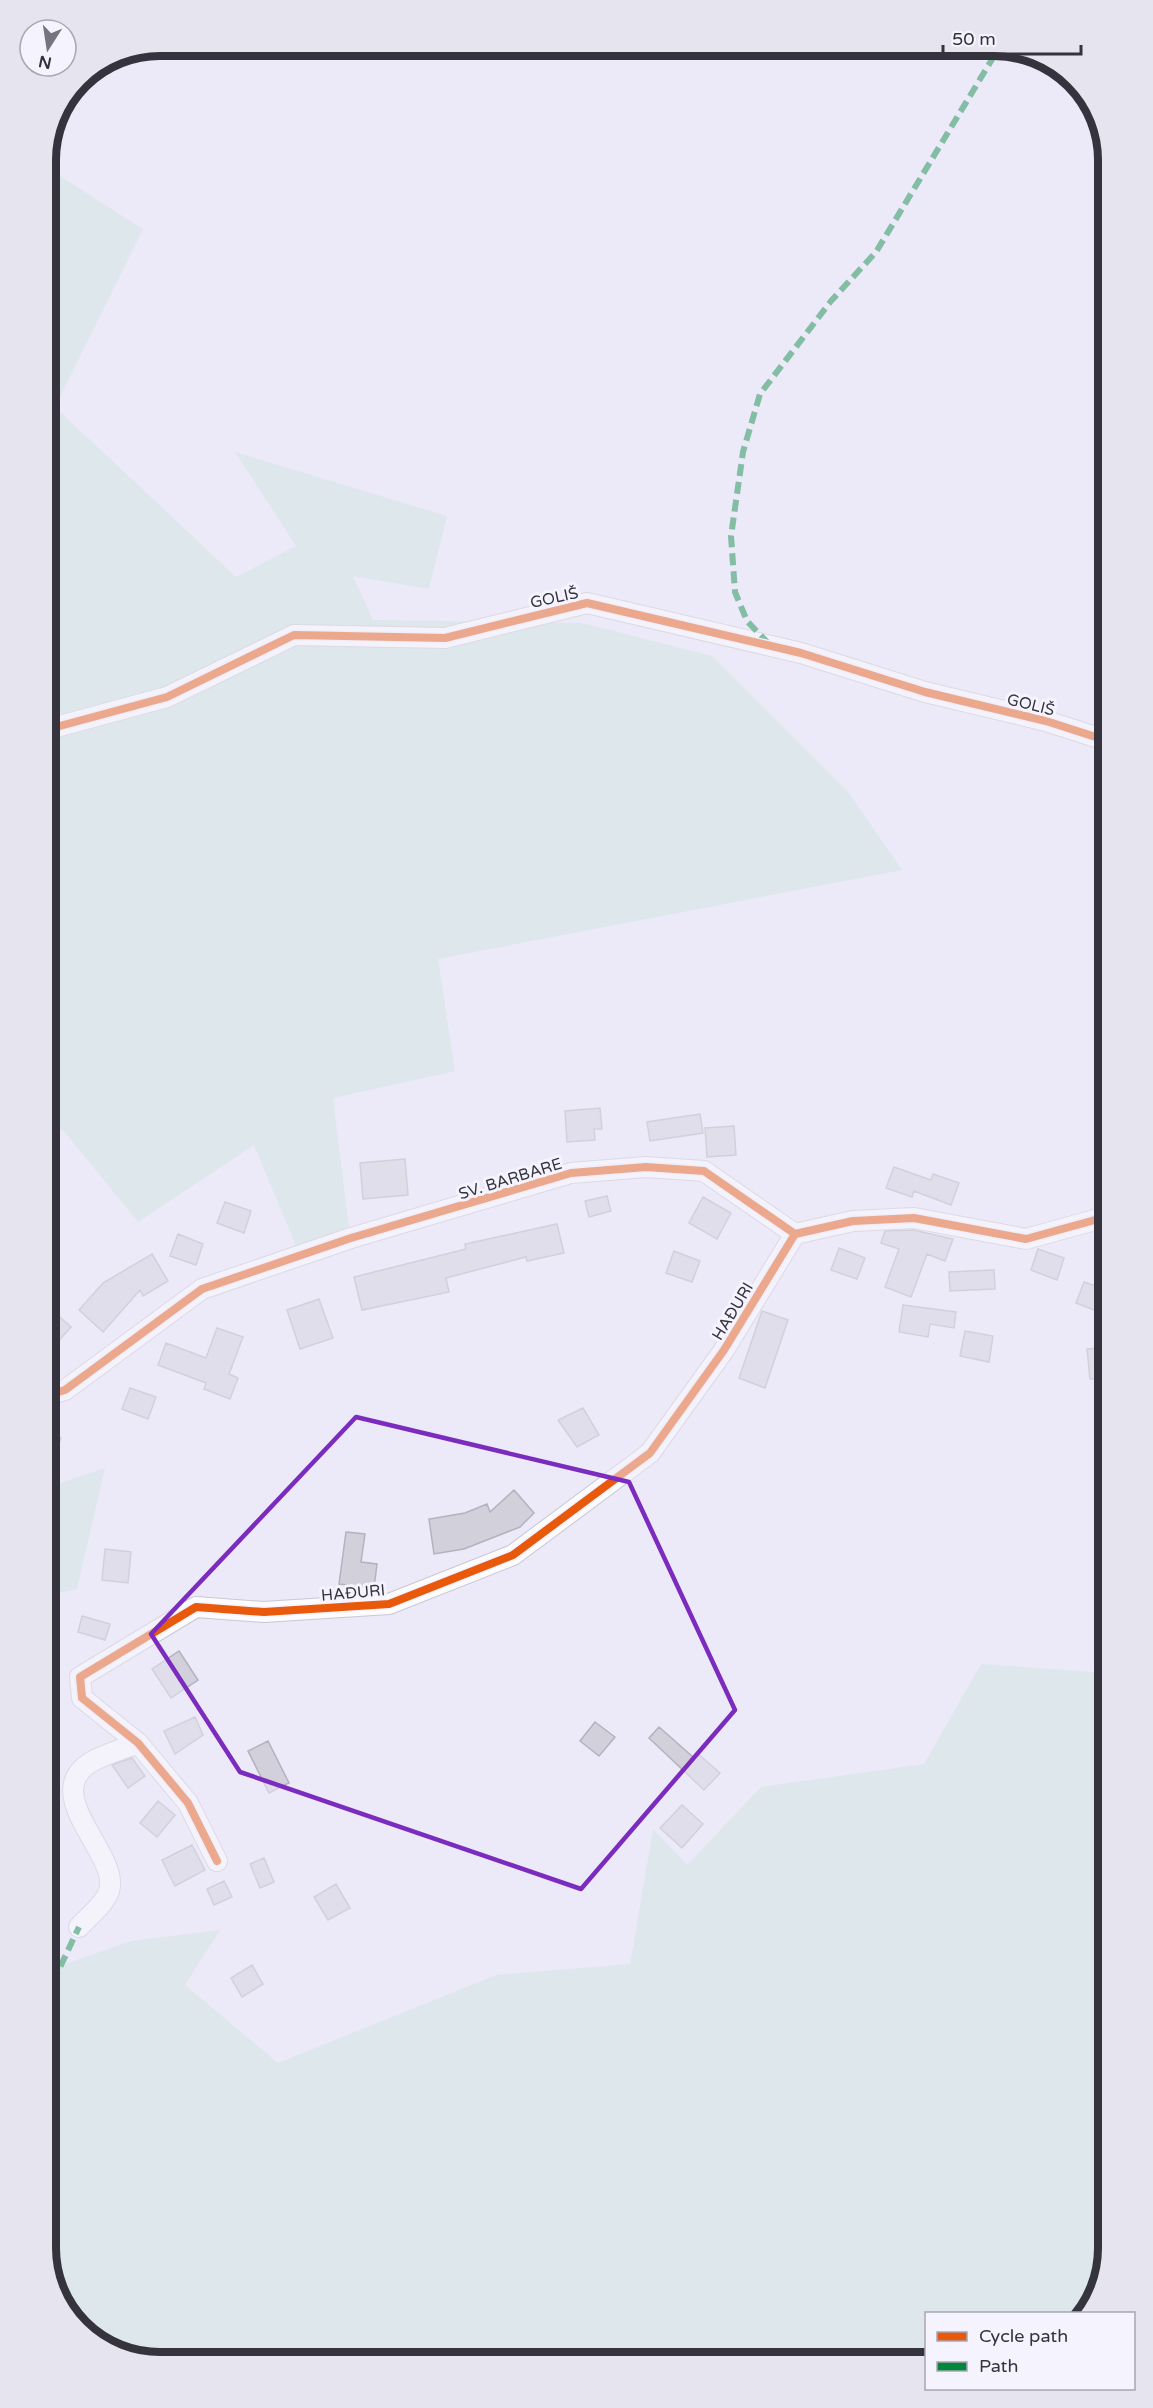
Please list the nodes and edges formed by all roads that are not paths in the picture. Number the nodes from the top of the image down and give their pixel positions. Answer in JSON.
{"nodes":[{"id":1,"x":56,"y":727,"type":"edge"},
{"id":2,"x":1098,"y":738,"type":"edge"},
{"id":3,"x":1098,"y":1216,"type":"edge"},
{"id":4,"x":795,"y":1234,"type":"junction"},
{"id":5,"x":56,"y":1393,"type":"edge"},
{"id":6,"x":138,"y":1743,"type":"junction"},
{"id":7,"x":217,"y":1862,"type":"dead end"},
{"id":8,"x":79,"y":1927,"type":"dead end"}],
"edges":[{"from":1,"to":2,"type":"street","name":"GOLIŠ"},
{"from":3,"to":4,"type":"street"},
{"from":4,"to":5,"type":"street","name":"SV. BARBARE"},
{"from":4,"to":6,"type":"street","name":"HAĐURI"},
{"from":6,"to":7,"type":"street","name":"HAĐURI"},
{"from":6,"to":8,"type":"street"}]}
